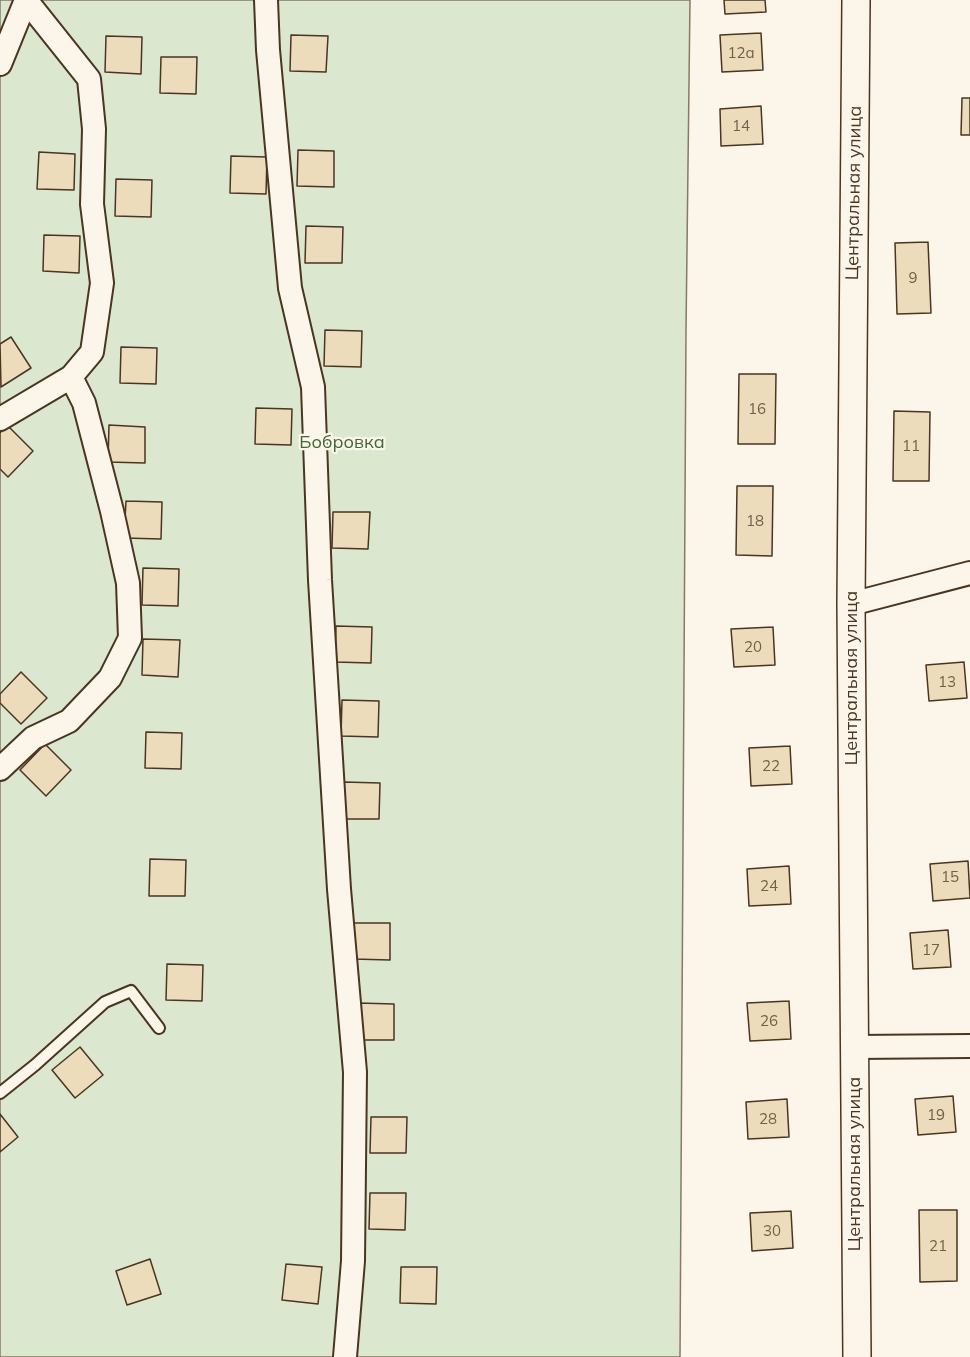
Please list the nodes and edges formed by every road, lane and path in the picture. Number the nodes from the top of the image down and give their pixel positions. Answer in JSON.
{"nodes":[{"id":1,"x":26,"y":0,"type":"edge"},
{"id":2,"x":266,"y":0,"type":"edge"},
{"id":3,"x":856,"y":0,"type":"edge"},
{"id":4,"x":0,"y":64,"type":"edge"},
{"id":5,"x":71,"y":377,"type":"junction"},
{"id":6,"x":0,"y":419,"type":"edge"},
{"id":7,"x":970,"y":573,"type":"edge"},
{"id":8,"x":851,"y":604,"type":"junction"},
{"id":9,"x":0,"y":769,"type":"edge"},
{"id":10,"x":159,"y":1028,"type":"dead end"},
{"id":11,"x":970,"y":1046,"type":"edge"},
{"id":12,"x":855,"y":1047,"type":"junction"},
{"id":13,"x":0,"y":1093,"type":"edge"},
{"id":14,"x":345,"y":1357,"type":"edge"},
{"id":15,"x":857,"y":1357,"type":"edge"}],
"edges":[{"from":1,"to":4,"type":"street"},
{"from":1,"to":5,"type":"street"},
{"from":2,"to":14,"type":"street"},
{"from":3,"to":8,"type":"street","name":"Центральная улица"},
{"from":5,"to":6,"type":"street"},
{"from":5,"to":9,"type":"street"},
{"from":7,"to":8,"type":"street"},
{"from":8,"to":12,"type":"street","name":"Центральная улица"},
{"from":10,"to":13,"type":"lane"},
{"from":11,"to":12,"type":"street"},
{"from":12,"to":15,"type":"street","name":"Центральная улица"}]}
